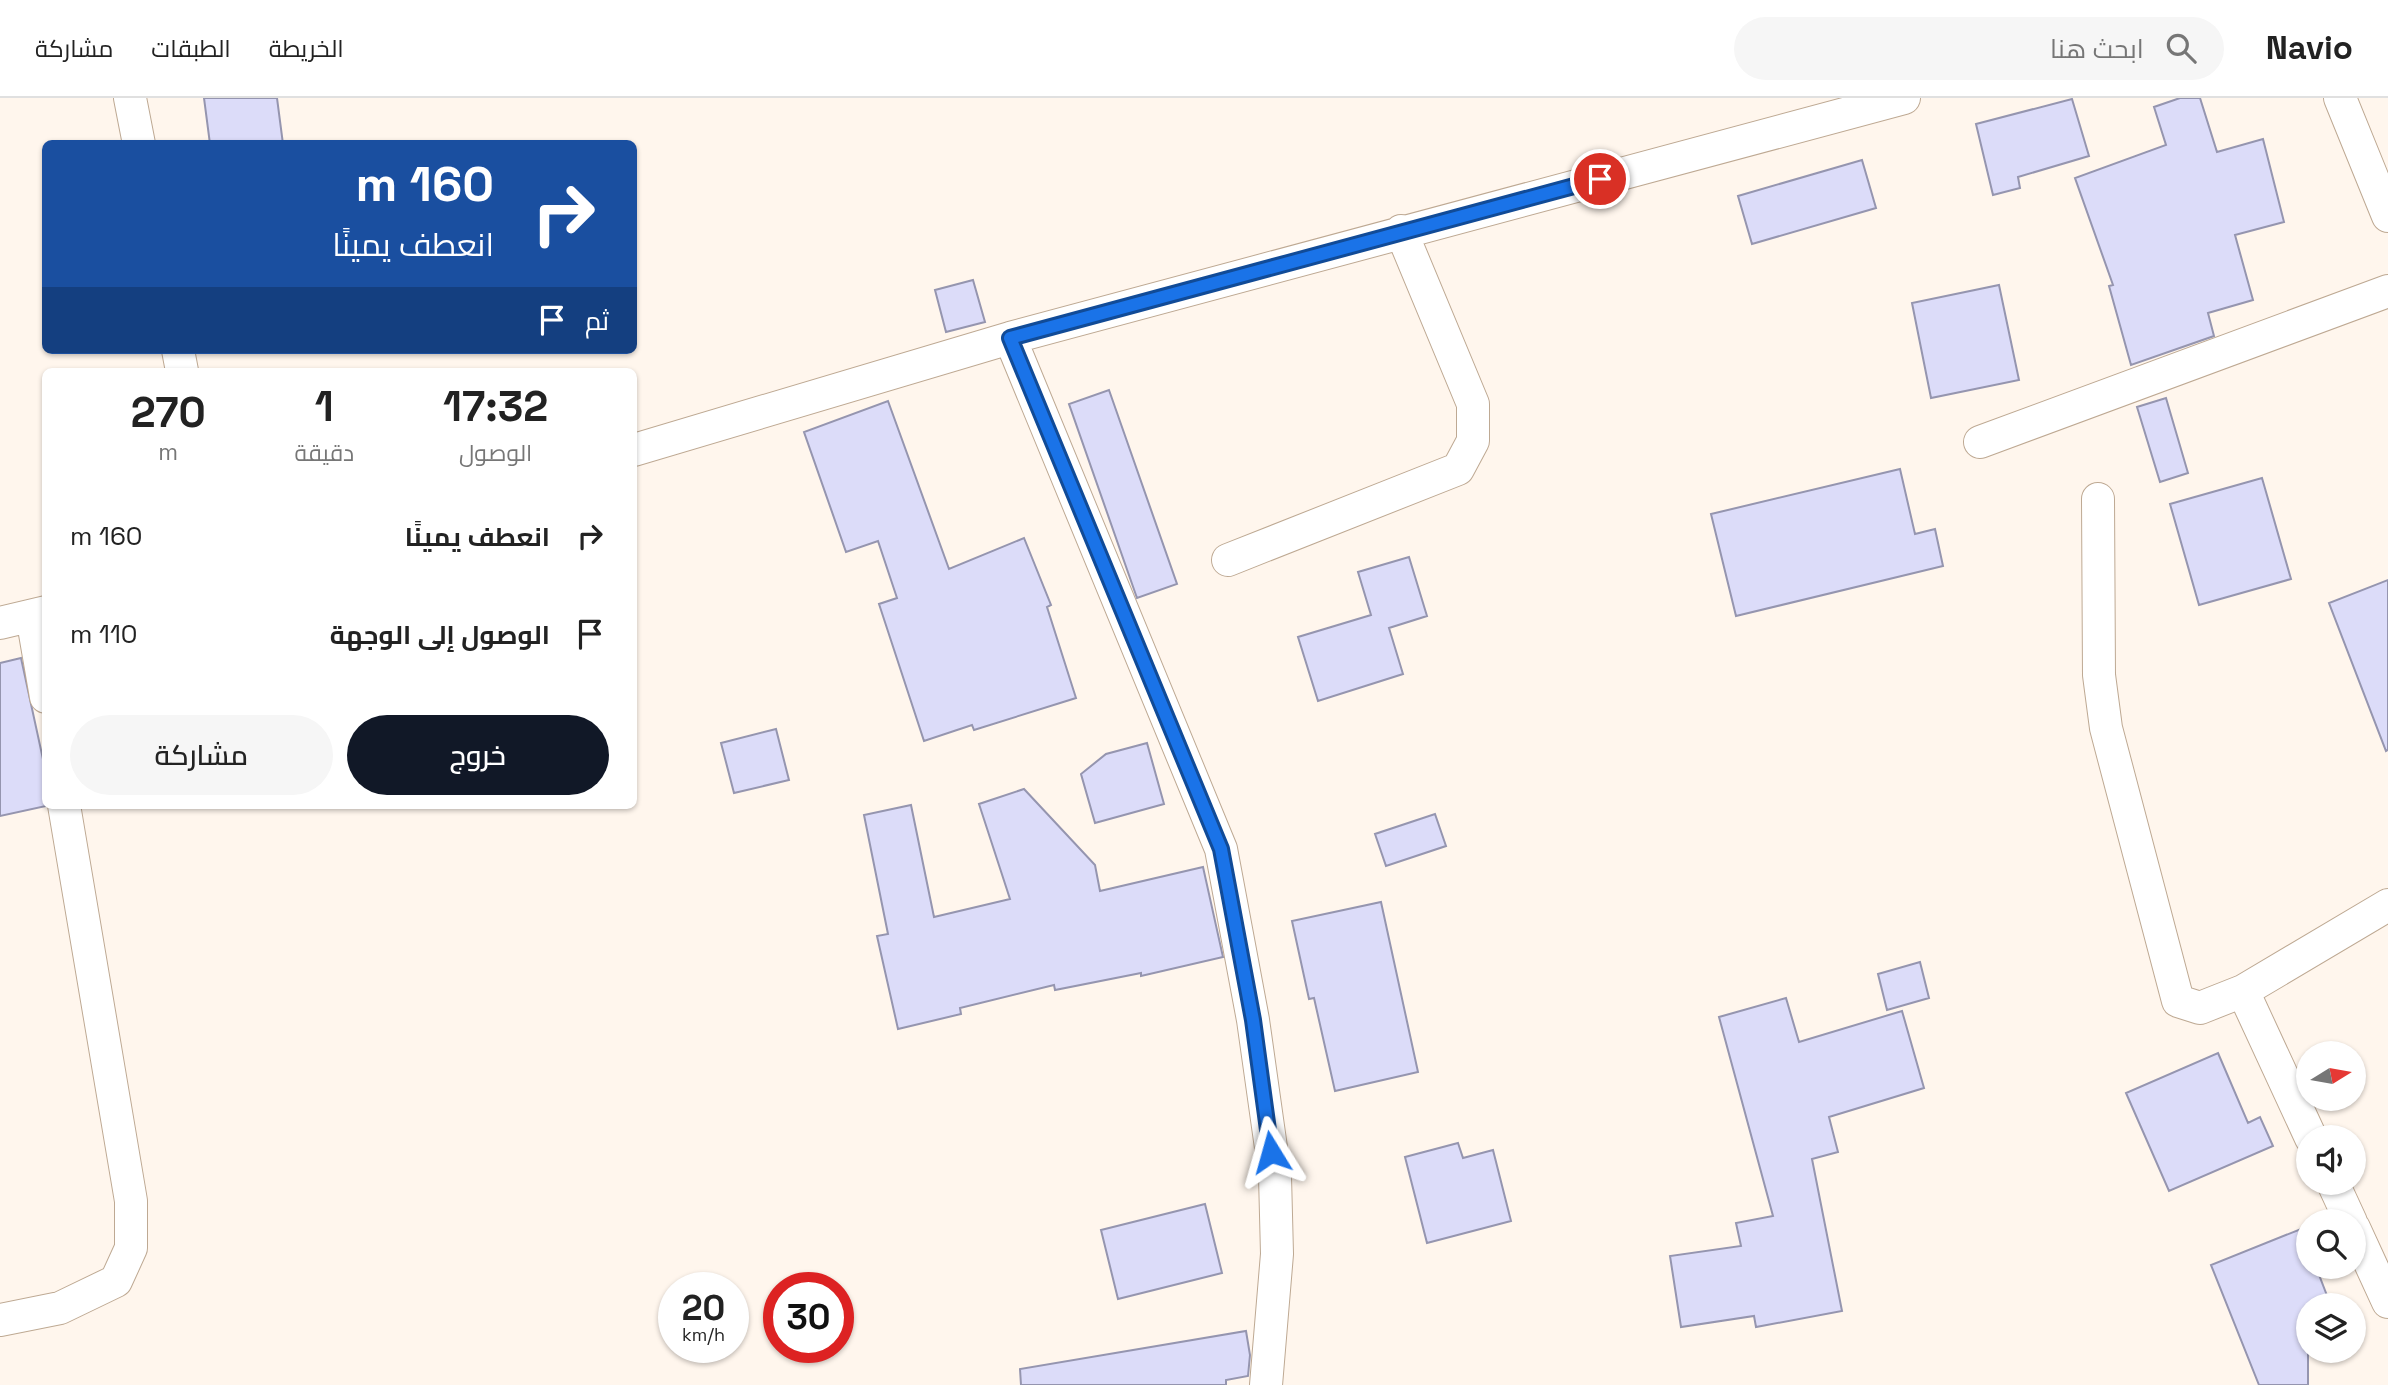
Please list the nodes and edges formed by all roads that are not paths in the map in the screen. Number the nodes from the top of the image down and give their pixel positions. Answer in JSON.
{"nodes":[{"id":1,"x":130,"y":98,"type":"edge"},
{"id":2,"x":1904,"y":98,"type":"edge"},
{"id":3,"x":2340,"y":98,"type":"edge"},
{"id":4,"x":138,"y":140,"type":"edge"},
{"id":5,"x":2388,"y":216,"type":"edge"},
{"id":6,"x":1401,"y":231,"type":"junction"},
{"id":7,"x":2388,"y":291,"type":"edge"},
{"id":8,"x":1010,"y":338,"type":"junction"},
{"id":9,"x":1979,"y":442,"type":"dead end"},
{"id":10,"x":637,"y":449,"type":"edge"},
{"id":11,"x":2098,"y":499,"type":"dead end"},
{"id":12,"x":1228,"y":560,"type":"dead end"},
{"id":13,"x":39,"y":614,"type":"edge"},
{"id":14,"x":0,"y":623,"type":"edge"},
{"id":15,"x":42,"y":649,"type":"edge"},
{"id":16,"x":65,"y":809,"type":"edge"},
{"id":17,"x":2388,"y":905,"type":"edge"},
{"id":18,"x":2243,"y":991,"type":"junction"},
{"id":19,"x":2305,"y":1125,"type":"edge"},
{"id":20,"x":2366,"y":1254,"type":"edge"},
{"id":21,"x":2388,"y":1302,"type":"edge"},
{"id":22,"x":0,"y":1320,"type":"edge"},
{"id":23,"x":1266,"y":1385,"type":"edge"}],
"edges":[{"from":1,"to":4,"type":"street"},
{"from":2,"to":6,"type":"street"},
{"from":3,"to":5,"type":"street"},
{"from":6,"to":8,"type":"street"},
{"from":6,"to":12,"type":"street"},
{"from":7,"to":9,"type":"street"},
{"from":8,"to":10,"type":"street"},
{"from":8,"to":23,"type":"street"},
{"from":11,"to":18,"type":"street"},
{"from":13,"to":14,"type":"street"},
{"from":13,"to":15,"type":"street"},
{"from":16,"to":22,"type":"street"},
{"from":17,"to":18,"type":"street"},
{"from":18,"to":19,"type":"street"},
{"from":20,"to":21,"type":"street"}]}
